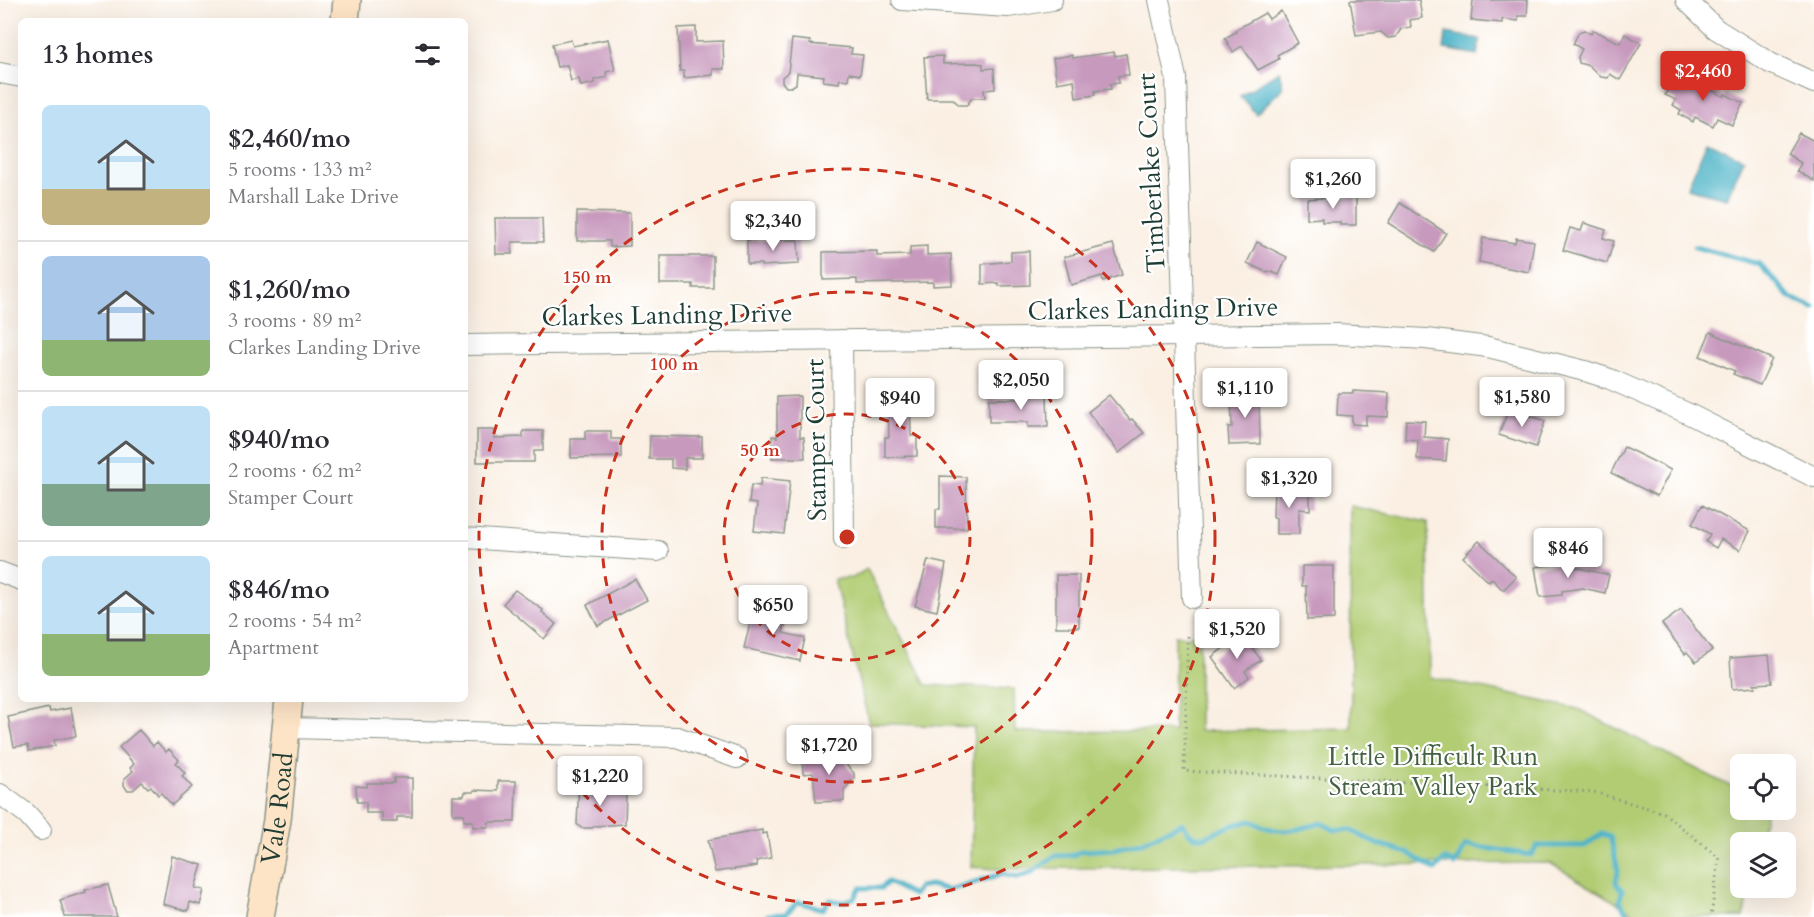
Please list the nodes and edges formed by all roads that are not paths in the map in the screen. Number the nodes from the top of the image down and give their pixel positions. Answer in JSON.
{"nodes":[{"id":1,"x":347,"y":0,"type":"edge"},
{"id":2,"x":902,"y":0,"type":"edge"},
{"id":3,"x":1052,"y":0,"type":"edge"},
{"id":4,"x":1159,"y":0,"type":"edge"},
{"id":5,"x":1686,"y":0,"type":"edge"},
{"id":6,"x":345,"y":18,"type":"edge"},
{"id":7,"x":0,"y":73,"type":"edge"},
{"id":8,"x":18,"y":76,"type":"edge"},
{"id":9,"x":1814,"y":83,"type":"edge"},
{"id":10,"x":1184,"y":336,"type":"junction"},
{"id":11,"x":842,"y":340,"type":"junction"},
{"id":12,"x":468,"y":345,"type":"edge"},
{"id":13,"x":1814,"y":477,"type":"edge"},
{"id":14,"x":468,"y":537,"type":"edge"},
{"id":15,"x":844,"y":539,"type":"dead end"},
{"id":16,"x":658,"y":551,"type":"dead end"},
{"id":17,"x":0,"y":572,"type":"edge"},
{"id":18,"x":18,"y":579,"type":"edge"},
{"id":19,"x":1192,"y":598,"type":"dead end"},
{"id":20,"x":289,"y":702,"type":"edge"},
{"id":21,"x":286,"y":728,"type":"junction"},
{"id":22,"x":737,"y":758,"type":"dead end"},
{"id":23,"x":0,"y":794,"type":"edge"},
{"id":24,"x":41,"y":830,"type":"dead end"},
{"id":25,"x":260,"y":917,"type":"edge"}],
"edges":[{"from":1,"to":6,"type":"main road"},
{"from":2,"to":3,"type":"street"},
{"from":4,"to":10,"type":"street","name":"Timberlake Court"},
{"from":5,"to":9,"type":"street"},
{"from":7,"to":8,"type":"street"},
{"from":10,"to":11,"type":"street","name":"Clarkes Landing Drive"},
{"from":10,"to":13,"type":"street","name":"Clarkes Landing Drive"},
{"from":10,"to":19,"type":"street","name":"Timberlake Court"},
{"from":11,"to":12,"type":"street","name":"Clarkes Landing Drive"},
{"from":11,"to":15,"type":"street","name":"Stamper Court"},
{"from":14,"to":16,"type":"street"},
{"from":17,"to":18,"type":"street"},
{"from":20,"to":21,"type":"main road","name":"Vale Road"},
{"from":21,"to":22,"type":"street"},
{"from":21,"to":25,"type":"main road","name":"Vale Road"},
{"from":23,"to":24,"type":"street"}]}
